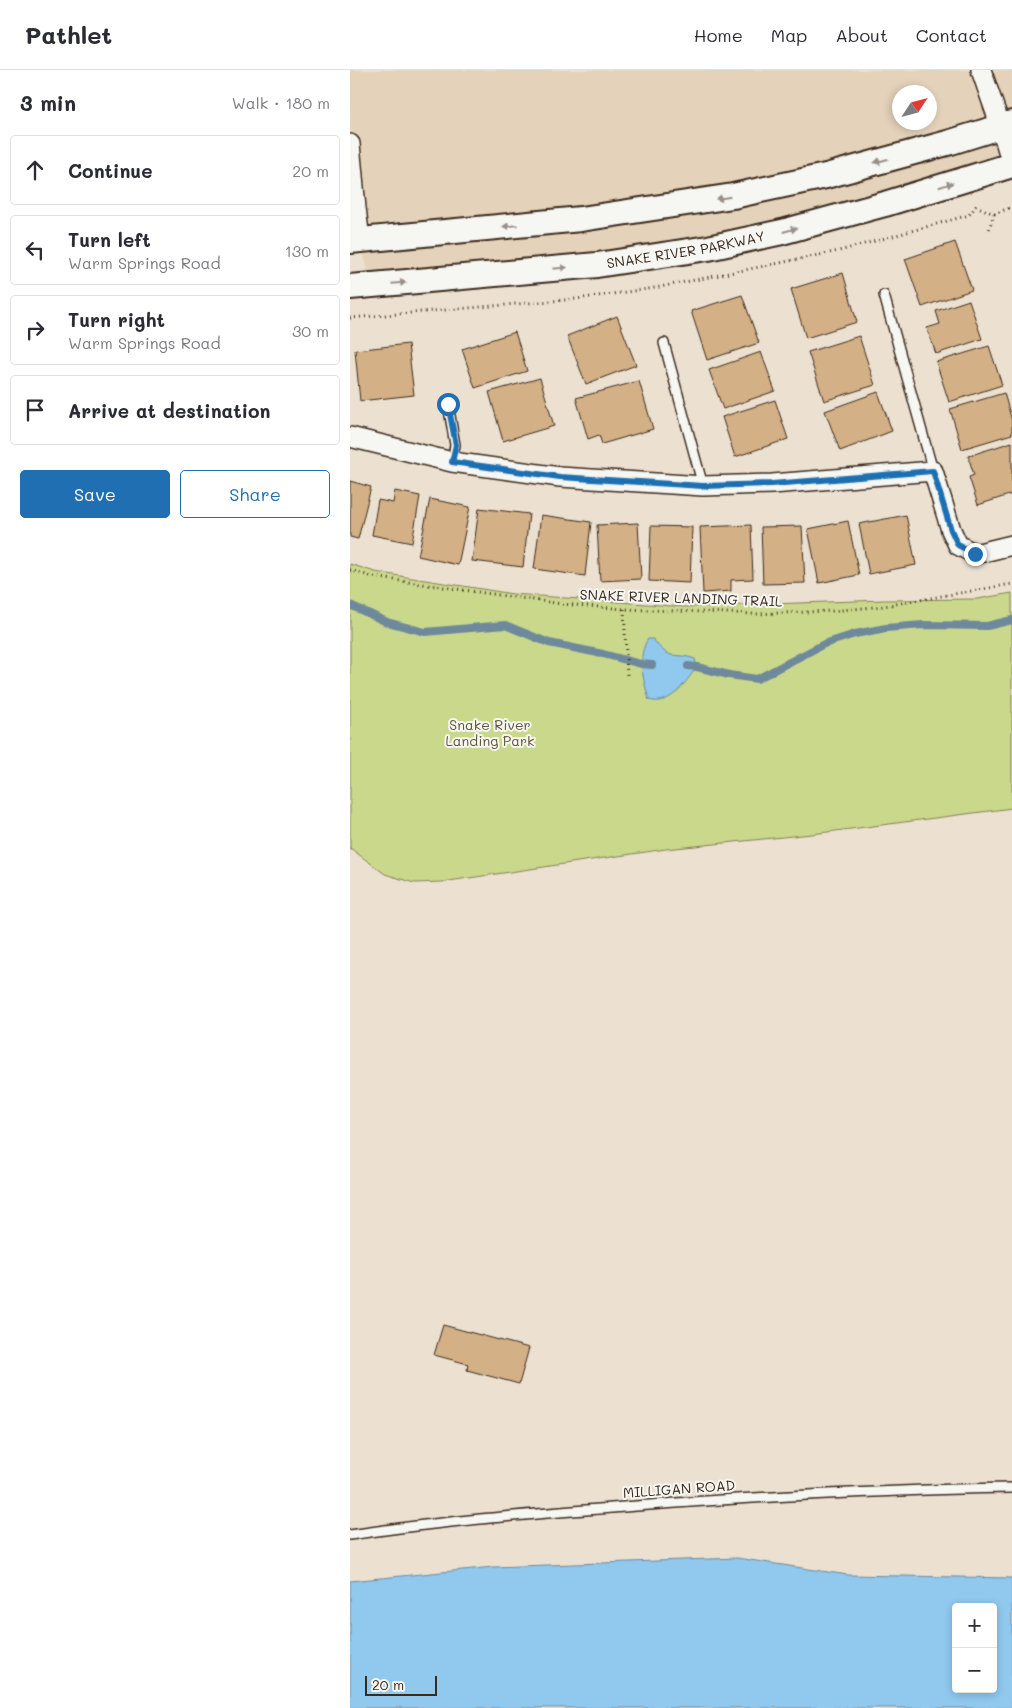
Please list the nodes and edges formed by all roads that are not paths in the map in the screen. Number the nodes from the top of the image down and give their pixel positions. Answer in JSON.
{"nodes":[{"id":1,"x":981,"y":70,"type":"edge"},
{"id":2,"x":1007,"y":125,"type":"edge"},
{"id":3,"x":350,"y":144,"type":"edge"},
{"id":4,"x":1012,"y":165,"type":"edge"},
{"id":5,"x":355,"y":240,"type":"edge"},
{"id":6,"x":350,"y":288,"type":"edge"},
{"id":7,"x":884,"y":295,"type":"dead end"},
{"id":8,"x":664,"y":343,"type":"dead end"},
{"id":9,"x":448,"y":404,"type":"dead end"},
{"id":10,"x":350,"y":437,"type":"edge"},
{"id":11,"x":452,"y":462,"type":"junction"},
{"id":12,"x":933,"y":471,"type":"junction"},
{"id":13,"x":703,"y":486,"type":"junction"},
{"id":14,"x":1012,"y":545,"type":"edge"},
{"id":15,"x":1012,"y":1488,"type":"edge"},
{"id":16,"x":350,"y":1534,"type":"edge"}],
"edges":[{"from":1,"to":2,"type":"street"},
{"from":2,"to":4,"type":"street"},
{"from":2,"to":5,"type":"street","one_way":true},
{"from":3,"to":5,"type":"street"},
{"from":6,"to":4,"type":"street","name":"SNAKE RIVER PARKWAY","one_way":true},
{"from":7,"to":12,"type":"lane"},
{"from":8,"to":13,"type":"lane"},
{"from":9,"to":11,"type":"lane"},
{"from":10,"to":11,"type":"street"},
{"from":11,"to":13,"type":"street"},
{"from":12,"to":13,"type":"street"},
{"from":12,"to":14,"type":"street"},
{"from":15,"to":16,"type":"lane","name":"MILLIGAN ROAD"}]}
